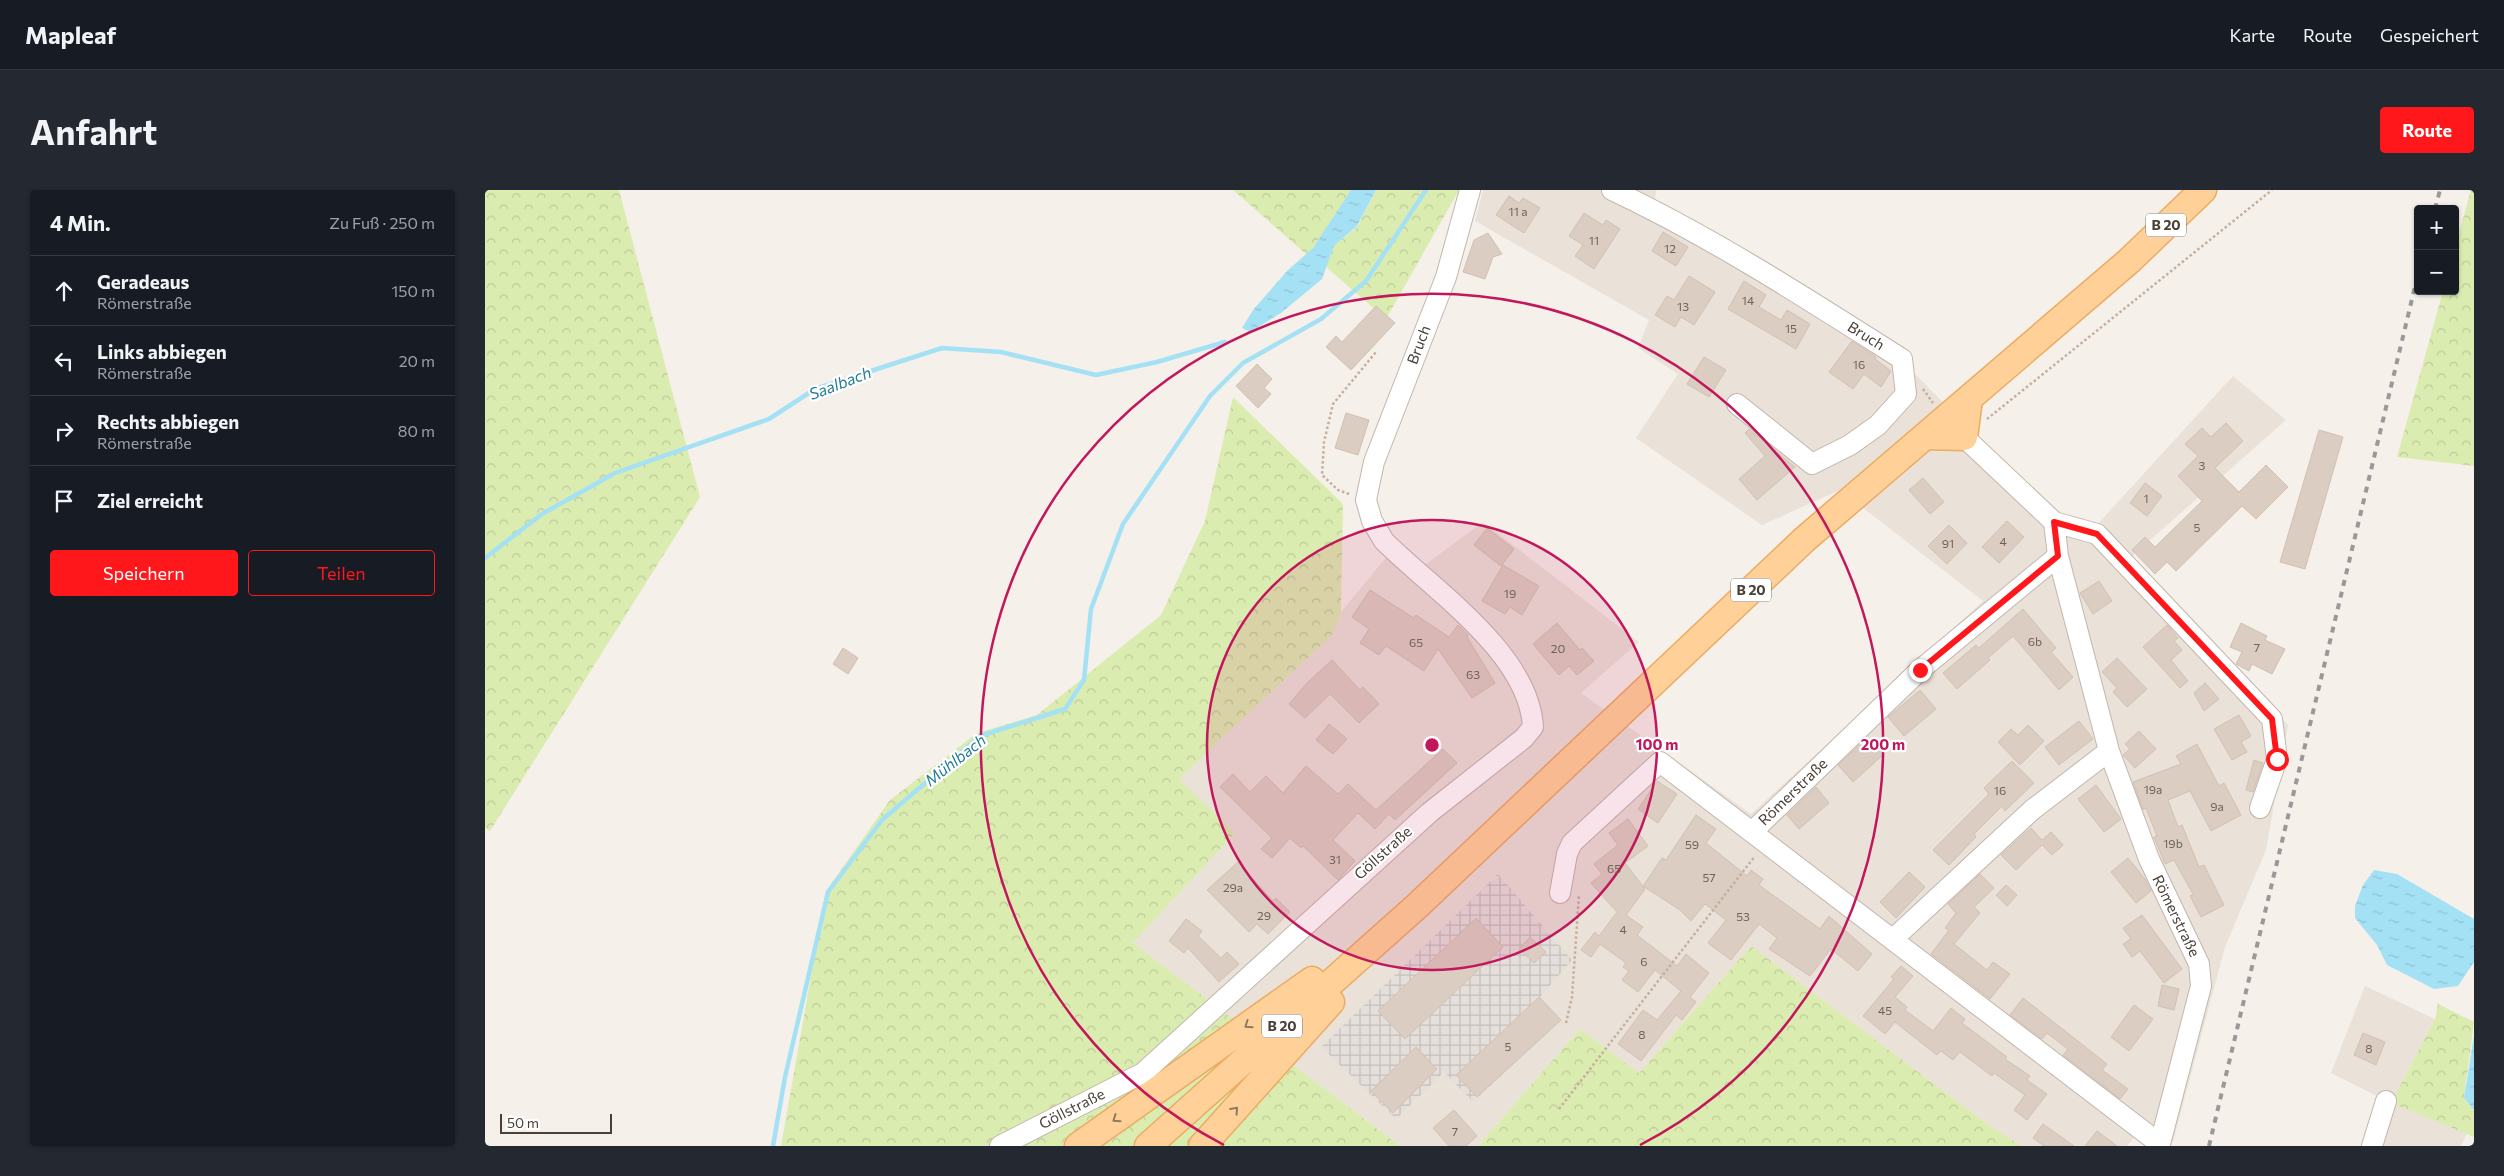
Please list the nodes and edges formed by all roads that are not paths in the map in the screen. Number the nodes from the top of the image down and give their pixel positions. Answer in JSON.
{"nodes":[{"id":1,"x":1470,"y":190,"type":"edge"},
{"id":2,"x":1612,"y":190,"type":"edge"},
{"id":3,"x":2203,"y":190,"type":"edge"},
{"id":4,"x":1969,"y":399,"type":"junction"},
{"id":5,"x":1737,"y":404,"type":"dead end"},
{"id":6,"x":1925,"y":436,"type":"junction"},
{"id":7,"x":1964,"y":437,"type":"junction"},
{"id":8,"x":1366,"y":500,"type":"joint"},
{"id":9,"x":2054,"y":522,"type":"junction"},
{"id":10,"x":2058,"y":556,"type":"junction"},
{"id":11,"x":2109,"y":750,"type":"junction"},
{"id":12,"x":2260,"y":808,"type":"dead end"},
{"id":13,"x":1759,"y":836,"type":"junction"},
{"id":14,"x":1570,"y":892,"type":"road end"},
{"id":15,"x":1417,"y":906,"type":"junction"},
{"id":16,"x":1893,"y":939,"type":"junction"},
{"id":17,"x":2385,"y":1101,"type":"dead end"},
{"id":18,"x":2160,"y":1145,"type":"edge"},
{"id":19,"x":999,"y":1146,"type":"edge"},
{"id":20,"x":1078,"y":1146,"type":"edge"},
{"id":21,"x":1148,"y":1146,"type":"edge"},
{"id":22,"x":1202,"y":1146,"type":"edge"},
{"id":23,"x":2372,"y":1146,"type":"edge"}],
"edges":[{"from":1,"to":8,"type":"street","name":"Bruch"},
{"from":2,"to":5,"type":"street","name":"Bruch"},
{"from":3,"to":4,"type":"main road","number":"B 20"},
{"from":4,"to":6,"type":"main road","number":"B 20"},
{"from":4,"to":7,"type":"main road"},
{"from":6,"to":7,"type":"main road"},
{"from":6,"to":15,"type":"main road","number":"B 20"},
{"from":7,"to":9,"type":"street"},
{"from":8,"to":19,"type":"street","name":"Göllstraße"},
{"from":9,"to":10,"type":"street","name":"Römerstraße"},
{"from":9,"to":12,"type":"street"},
{"from":10,"to":11,"type":"street","name":"Römerstraße"},
{"from":10,"to":13,"type":"street","name":"Römerstraße"},
{"from":11,"to":16,"type":"street"},
{"from":11,"to":18,"type":"street","name":"Römerstraße"},
{"from":13,"to":14,"type":"street","name":"Römerstraße"},
{"from":13,"to":16,"type":"street","name":"Römerstraße"},
{"from":15,"to":20,"type":"main road","one_way":true},
{"from":15,"to":21,"type":"main road","number":"B 20"},
{"from":22,"to":15,"type":"main road","one_way":true},
{"from":16,"to":18,"type":"street","name":"Römerstraße"},
{"from":17,"to":23,"type":"street"}]}
